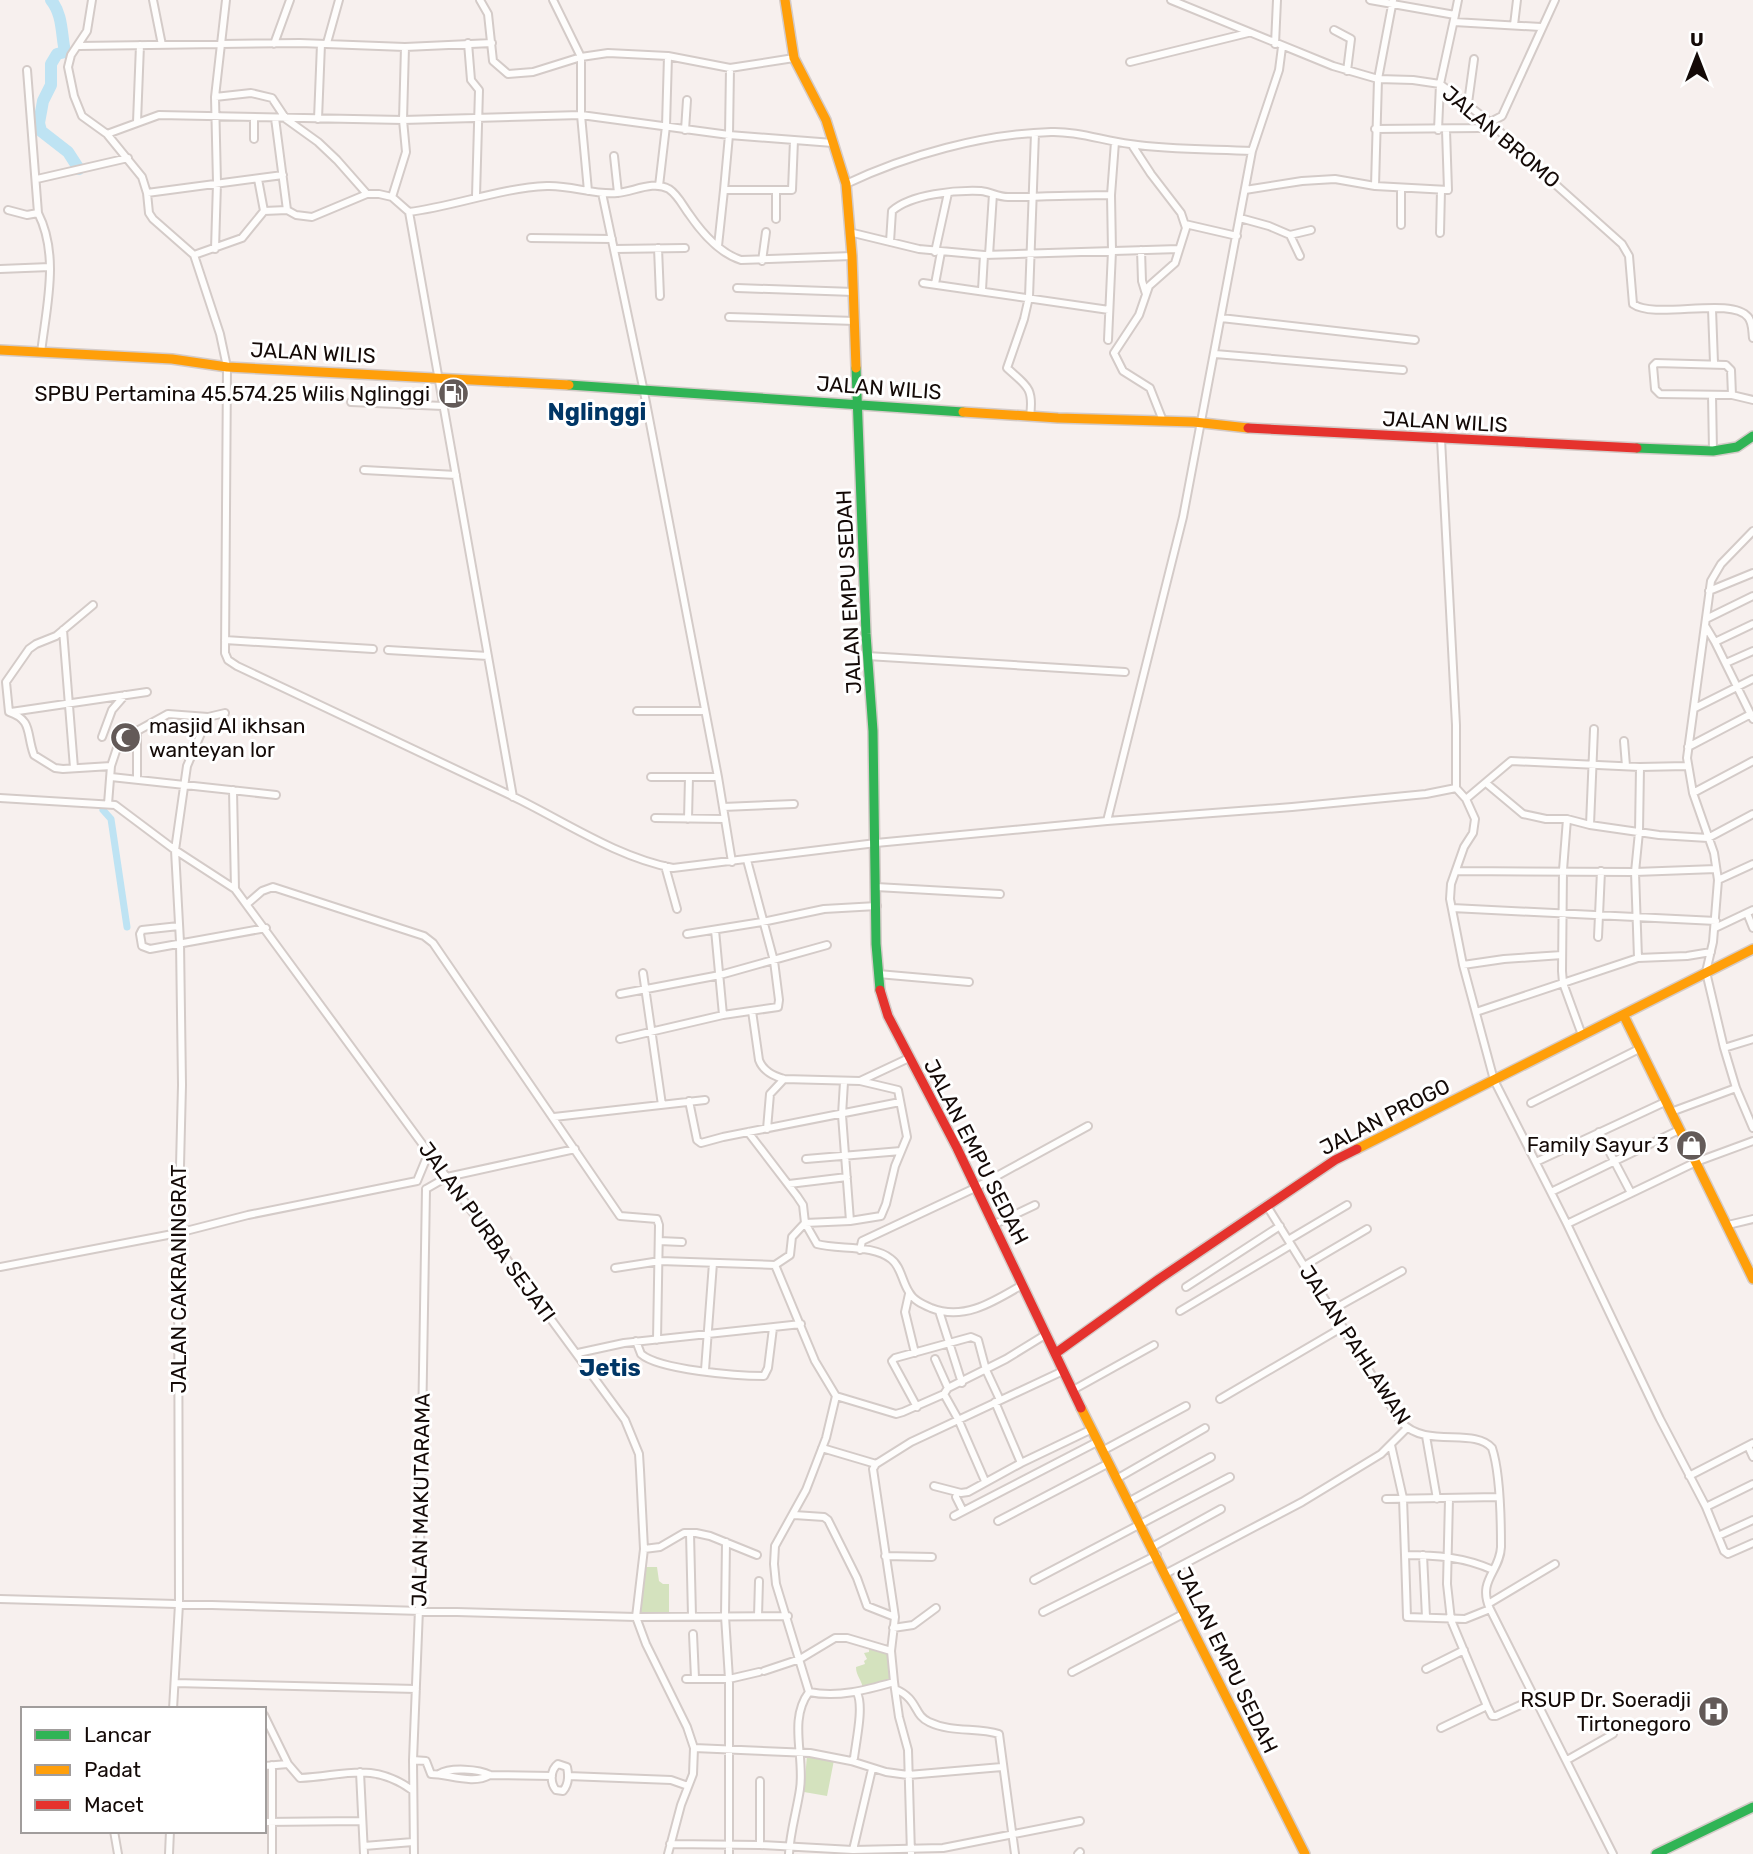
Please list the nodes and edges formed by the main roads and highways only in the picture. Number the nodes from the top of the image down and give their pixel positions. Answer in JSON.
{"nodes":[{"id":1,"x":785,"y":0,"type":"edge"},
{"id":2,"x":0,"y":351,"type":"edge"},
{"id":3,"x":859,"y":404,"type":"junction"},
{"id":4,"x":1753,"y":436,"type":"edge"},
{"id":5,"x":1753,"y":949,"type":"edge"},
{"id":6,"x":1624,"y":1016,"type":"junction"},
{"id":7,"x":1749,"y":1260,"type":"edge"},
{"id":8,"x":1753,"y":1279,"type":"edge"},
{"id":9,"x":1056,"y":1353,"type":"junction"},
{"id":10,"x":1753,"y":1807,"type":"edge"},
{"id":11,"x":1753,"y":1816,"type":"edge"},
{"id":12,"x":1305,"y":1854,"type":"edge"},
{"id":13,"x":1656,"y":1854,"type":"edge"},
{"id":14,"x":1676,"y":1854,"type":"edge"}],
"edges":[{"from":1,"to":3,"type":"main road","name":"JALAN EMPU SEDAH"},
{"from":2,"to":3,"type":"main road","name":"JALAN WILIS"},
{"from":3,"to":4,"type":"main road","name":"JALAN WILIS"},
{"from":3,"to":9,"type":"main road","name":"JALAN EMPU SEDAH"},
{"from":5,"to":6,"type":"main road","name":"JALAN PROGO"},
{"from":6,"to":7,"type":"main road"},
{"from":6,"to":9,"type":"main road","name":"JALAN PROGO"},
{"from":7,"to":8,"type":"main road"},
{"from":9,"to":12,"type":"main road","name":"JALAN EMPU SEDAH"},
{"from":10,"to":13,"type":"main road"},
{"from":11,"to":14,"type":"main road"}]}
